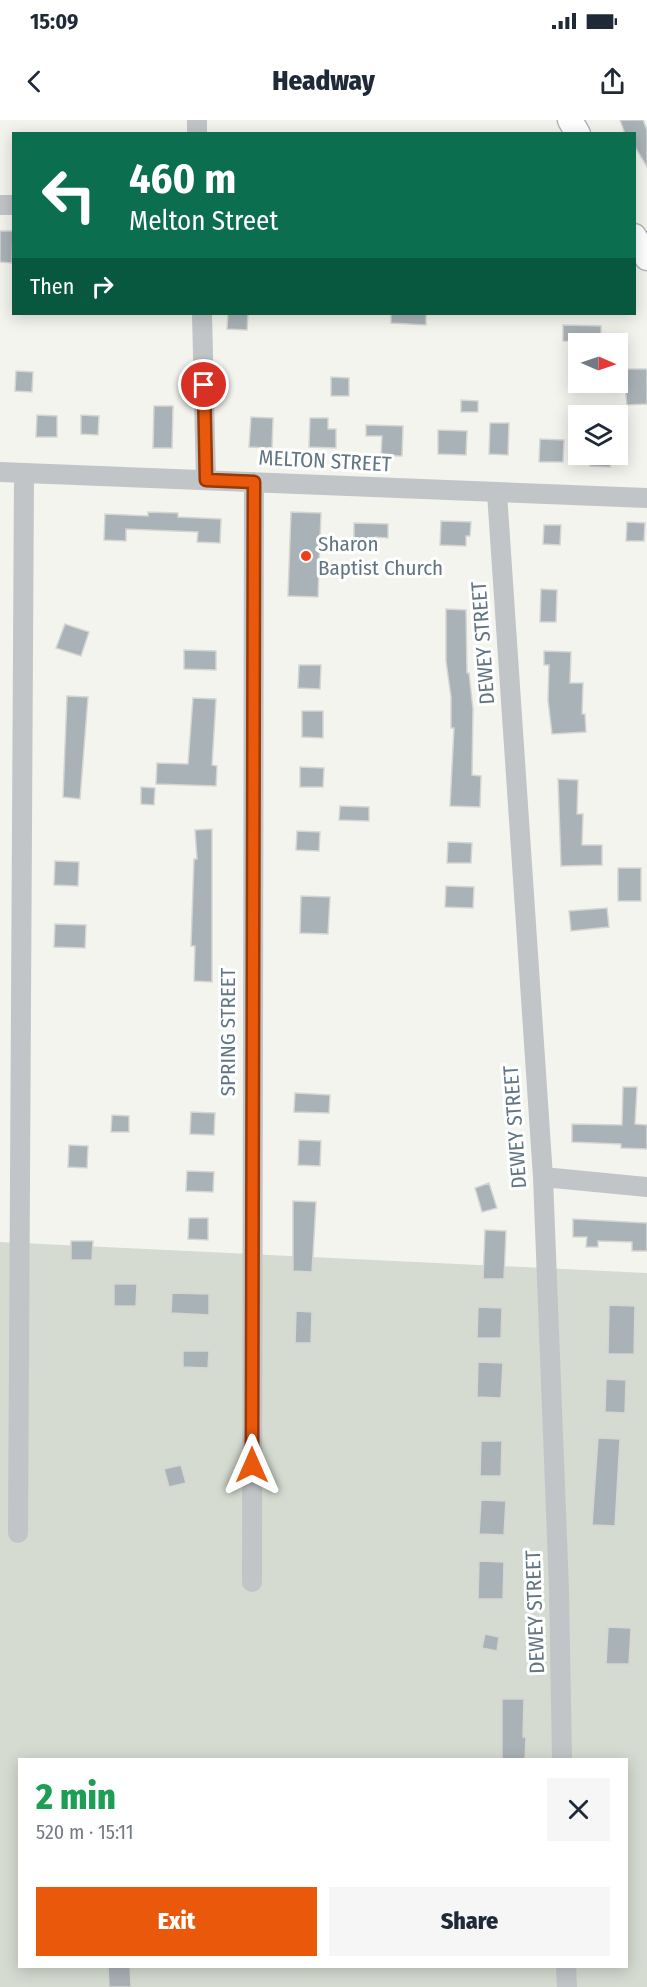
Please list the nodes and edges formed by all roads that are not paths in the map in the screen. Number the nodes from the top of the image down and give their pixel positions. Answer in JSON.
{"nodes":[{"id":1,"x":636,"y":239,"type":"edge"},
{"id":2,"x":647,"y":258,"type":"edge"},
{"id":3,"x":201,"y":315,"type":"edge"},
{"id":4,"x":0,"y":472,"type":"edge"},
{"id":5,"x":24,"y":474,"type":"junction"},
{"id":6,"x":206,"y":480,"type":"junction"},
{"id":7,"x":254,"y":482,"type":"junction"},
{"id":8,"x":496,"y":493,"type":"junction"},
{"id":9,"x":647,"y":498,"type":"edge"},
{"id":10,"x":543,"y":1177,"type":"junction"},
{"id":11,"x":647,"y":1187,"type":"edge"},
{"id":12,"x":18,"y":1533,"type":"dead end"},
{"id":13,"x":252,"y":1582,"type":"dead end"},
{"id":14,"x":562,"y":1758,"type":"edge"},
{"id":15,"x":566,"y":1968,"type":"edge"},
{"id":16,"x":567,"y":1987,"type":"edge"}],
"edges":[{"from":1,"to":2,"type":"main road"},
{"from":3,"to":6,"type":"street"},
{"from":4,"to":5,"type":"street","name":"MELTON STREET"},
{"from":5,"to":6,"type":"street","name":"MELTON STREET"},
{"from":5,"to":12,"type":"street"},
{"from":6,"to":7,"type":"street","name":"MELTON STREET"},
{"from":7,"to":8,"type":"street","name":"MELTON STREET"},
{"from":7,"to":13,"type":"street","name":"SPRING STREET"},
{"from":8,"to":9,"type":"street","name":"MELTON STREET"},
{"from":8,"to":10,"type":"street","name":"DEWEY STREET"},
{"from":10,"to":11,"type":"street"},
{"from":10,"to":14,"type":"street","name":"DEWEY STREET"},
{"from":15,"to":16,"type":"street"}]}
